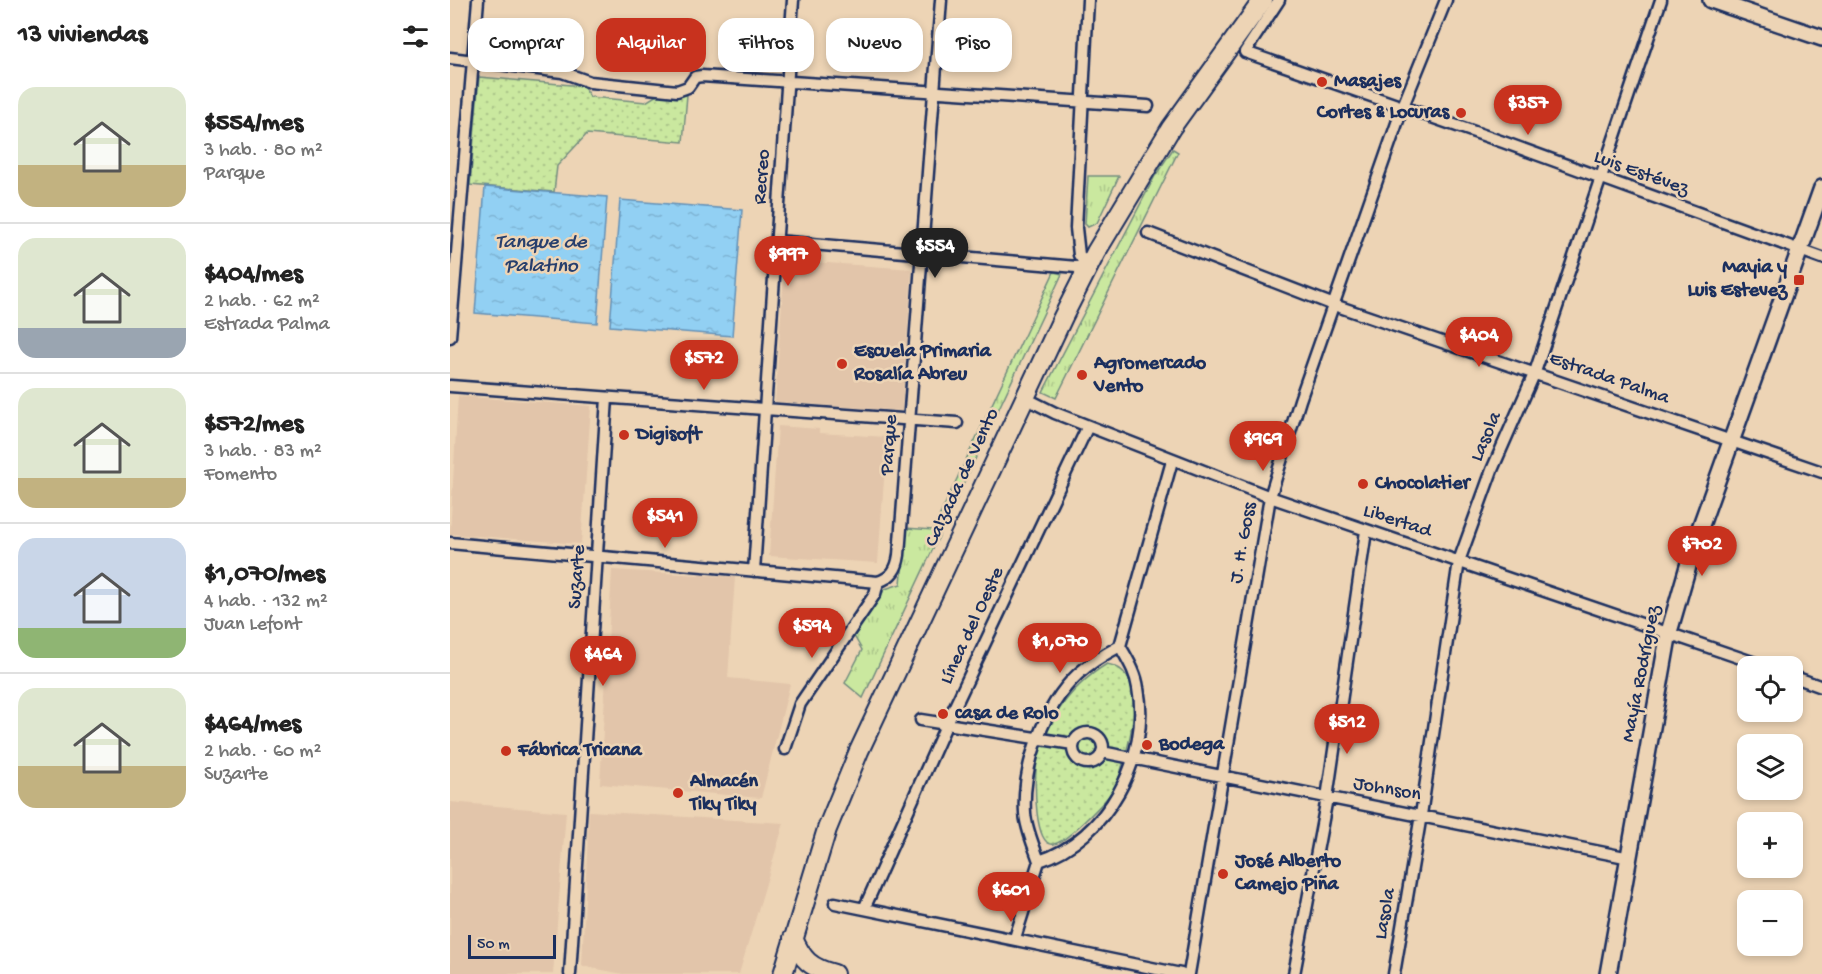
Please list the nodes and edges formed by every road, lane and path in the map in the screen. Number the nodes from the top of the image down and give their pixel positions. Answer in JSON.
{"nodes":[{"id":1,"x":478,"y":0,"type":"edge"},
{"id":2,"x":793,"y":0,"type":"edge"},
{"id":3,"x":941,"y":0,"type":"edge"},
{"id":4,"x":1088,"y":0,"type":"edge"},
{"id":5,"x":1263,"y":0,"type":"edge"},
{"id":6,"x":1279,"y":0,"type":"edge"},
{"id":7,"x":1446,"y":0,"type":"edge"},
{"id":8,"x":1661,"y":0,"type":"edge"},
{"id":9,"x":1711,"y":0,"type":"edge"},
{"id":10,"x":476,"y":18,"type":"edge"},
{"id":11,"x":1822,"y":39,"type":"edge"},
{"id":12,"x":450,"y":58,"type":"edge"},
{"id":13,"x":468,"y":60,"type":"edge"},
{"id":14,"x":472,"y":72,"type":"edge"},
{"id":15,"x":562,"y":72,"type":"edge"},
{"id":16,"x":788,"y":82,"type":"junction"},
{"id":17,"x":934,"y":93,"type":"junction"},
{"id":18,"x":1084,"y":103,"type":"junction"},
{"id":19,"x":1148,"y":106,"type":"dead end"},
{"id":20,"x":1403,"y":106,"type":"junction"},
{"id":21,"x":1600,"y":179,"type":"junction"},
{"id":22,"x":1822,"y":188,"type":"edge"},
{"id":23,"x":455,"y":225,"type":"edge"},
{"id":24,"x":1149,"y":233,"type":"dead end"},
{"id":25,"x":777,"y":241,"type":"junction"},
{"id":26,"x":1801,"y":251,"type":"junction"},
{"id":27,"x":922,"y":253,"type":"junction"},
{"id":28,"x":1822,"y":258,"type":"edge"},
{"id":29,"x":1088,"y":268,"type":"junction"},
{"id":30,"x":1335,"y":305,"type":"junction"},
{"id":31,"x":450,"y":337,"type":"edge"},
{"id":32,"x":1534,"y":372,"type":"junction"},
{"id":33,"x":450,"y":386,"type":"edge"},
{"id":34,"x":608,"y":398,"type":"junction"},
{"id":35,"x":1025,"y":398,"type":"junction"},
{"id":36,"x":765,"y":409,"type":"junction"},
{"id":37,"x":910,"y":420,"type":"junction"},
{"id":38,"x":957,"y":423,"type":"dead end"},
{"id":39,"x":1088,"y":426,"type":"junction"},
{"id":40,"x":1732,"y":439,"type":"junction"},
{"id":41,"x":1172,"y":460,"type":"junction"},
{"id":42,"x":1822,"y":472,"type":"edge"},
{"id":43,"x":1270,"y":497,"type":"junction"},
{"id":44,"x":1366,"y":531,"type":"junction"},
{"id":45,"x":450,"y":543,"type":"edge"},
{"id":46,"x":597,"y":557,"type":"junction"},
{"id":47,"x":1459,"y":561,"type":"junction"},
{"id":48,"x":754,"y":571,"type":"junction"},
{"id":49,"x":878,"y":582,"type":"junction"},
{"id":50,"x":1669,"y":632,"type":"junction"},
{"id":51,"x":1120,"y":646,"type":"junction"},
{"id":52,"x":1737,"y":656,"type":"edge"},
{"id":53,"x":1803,"y":680,"type":"edge"},
{"id":54,"x":1822,"y":687,"type":"edge"},
{"id":55,"x":921,"y":720,"type":"dead end"},
{"id":56,"x":947,"y":723,"type":"junction"},
{"id":57,"x":1039,"y":738,"type":"junction"},
{"id":58,"x":1073,"y":744,"type":"junction"},
{"id":59,"x":785,"y":749,"type":"dead end"},
{"id":60,"x":1102,"y":752,"type":"junction"},
{"id":61,"x":1133,"y":756,"type":"junction"},
{"id":62,"x":1223,"y":775,"type":"junction"},
{"id":63,"x":1327,"y":798,"type":"junction"},
{"id":64,"x":1421,"y":815,"type":"junction"},
{"id":65,"x":1630,"y":858,"type":"junction"},
{"id":66,"x":1039,"y":861,"type":"junction"},
{"id":67,"x":835,"y":903,"type":"dead end"},
{"id":68,"x":864,"y":909,"type":"junction"},
{"id":69,"x":793,"y":938,"type":"junction"},
{"id":70,"x":1015,"y":938,"type":"junction"},
{"id":71,"x":570,"y":974,"type":"edge"},
{"id":72,"x":783,"y":974,"type":"edge"},
{"id":73,"x":834,"y":974,"type":"edge"},
{"id":74,"x":1181,"y":974,"type":"edge"},
{"id":75,"x":1189,"y":974,"type":"edge"},
{"id":76,"x":1294,"y":974,"type":"edge"},
{"id":77,"x":1394,"y":974,"type":"edge"},
{"id":78,"x":1608,"y":974,"type":"edge"}],
"edges":[{"from":1,"to":10,"type":"street"},
{"from":2,"to":16,"type":"street","name":"Recreo"},
{"from":3,"to":17,"type":"street","name":"Parque"},
{"from":4,"to":18,"type":"street"},
{"from":5,"to":29,"type":"main road","name":"Calzada de Vento"},
{"from":6,"to":20,"type":"street","name":"Luis Estévez"},
{"from":7,"to":20,"type":"street","name":"J. H. Goss"},
{"from":8,"to":21,"type":"street","name":"Lasola"},
{"from":9,"to":11,"type":"main road"},
{"from":12,"to":13,"type":"street"},
{"from":14,"to":23,"type":"street"},
{"from":15,"to":16,"type":"street"},
{"from":16,"to":17,"type":"street"},
{"from":16,"to":25,"type":"street","name":"Recreo"},
{"from":17,"to":18,"type":"street"},
{"from":17,"to":27,"type":"street","name":"Parque"},
{"from":18,"to":19,"type":"street"},
{"from":18,"to":29,"type":"street"},
{"from":20,"to":21,"type":"street","name":"Luis Estévez"},
{"from":20,"to":30,"type":"street","name":"J. H. Goss"},
{"from":21,"to":26,"type":"street","name":"Luis Estévez"},
{"from":21,"to":32,"type":"street","name":"Lasola"},
{"from":22,"to":26,"type":"main road","name":"Mayía Rodríguez"},
{"from":23,"to":31,"type":"street"},
{"from":24,"to":30,"type":"street","name":"Estrada Palma"},
{"from":25,"to":27,"type":"street"},
{"from":25,"to":36,"type":"street","name":"Recreo"},
{"from":26,"to":28,"type":"street","name":"Luis Estévez"},
{"from":26,"to":40,"type":"main road","name":"Mayía Rodríguez"},
{"from":27,"to":29,"type":"street"},
{"from":27,"to":37,"type":"street","name":"Parque"},
{"from":29,"to":35,"type":"main road","name":"Calzada de Vento"},
{"from":30,"to":32,"type":"street","name":"Estrada Palma"},
{"from":30,"to":43,"type":"street","name":"J. H. Goss"},
{"from":32,"to":40,"type":"street","name":"Estrada Palma"},
{"from":32,"to":47,"type":"street","name":"Lasola"},
{"from":33,"to":34,"type":"street"},
{"from":34,"to":36,"type":"street"},
{"from":34,"to":46,"type":"street","name":"Suzarte"},
{"from":35,"to":39,"type":"street","name":"Libertad"},
{"from":35,"to":69,"type":"main road","name":"Calzada de Vento"},
{"from":36,"to":37,"type":"street"},
{"from":36,"to":48,"type":"street","name":"Recreo"},
{"from":37,"to":38,"type":"street"},
{"from":37,"to":49,"type":"street","name":"Parque"},
{"from":39,"to":41,"type":"street","name":"Libertad"},
{"from":39,"to":56,"type":"street","name":"Línea del Oeste"},
{"from":40,"to":42,"type":"street","name":"Estrada Palma"},
{"from":40,"to":50,"type":"main road","name":"Mayía Rodríguez"},
{"from":41,"to":43,"type":"street","name":"Libertad"},
{"from":41,"to":51,"type":"street"},
{"from":43,"to":44,"type":"street","name":"Libertad"},
{"from":43,"to":62,"type":"street","name":"J. H. Goss"},
{"from":44,"to":47,"type":"street","name":"Libertad"},
{"from":44,"to":63,"type":"street"},
{"from":45,"to":46,"type":"street"},
{"from":46,"to":48,"type":"street"},
{"from":46,"to":71,"type":"street","name":"Suzarte"},
{"from":47,"to":50,"type":"street","name":"Libertad"},
{"from":47,"to":64,"type":"street","name":"Lasola"},
{"from":48,"to":49,"type":"street"},
{"from":49,"to":59,"type":"street","name":"Parque"},
{"from":50,"to":52,"type":"street","name":"Libertad"},
{"from":50,"to":65,"type":"main road","name":"Mayía Rodríguez"},
{"from":51,"to":57,"type":"street"},
{"from":51,"to":61,"type":"street"},
{"from":53,"to":54,"type":"street"},
{"from":55,"to":56,"type":"street"},
{"from":56,"to":57,"type":"street"},
{"from":56,"to":68,"type":"street","name":"Línea del Oeste"},
{"from":57,"to":58,"type":"street"},
{"from":57,"to":66,"type":"street"},
{"from":58,"to":60,"type":"street","name":"Johnson"},
{"from":58,"to":60,"type":"street"},
{"from":60,"to":61,"type":"street","name":"Johnson"},
{"from":61,"to":62,"type":"street","name":"Johnson"},
{"from":61,"to":66,"type":"street"},
{"from":62,"to":63,"type":"street","name":"Johnson"},
{"from":62,"to":75,"type":"street","name":"J. H. Goss"},
{"from":63,"to":64,"type":"street","name":"Johnson"},
{"from":63,"to":76,"type":"street"},
{"from":64,"to":65,"type":"street","name":"Johnson"},
{"from":64,"to":77,"type":"street","name":"Lasola"},
{"from":65,"to":78,"type":"main road","name":"Mayía Rodríguez"},
{"from":66,"to":70,"type":"street"},
{"from":67,"to":68,"type":"street"},
{"from":68,"to":70,"type":"street"},
{"from":69,"to":72,"type":"main road","name":"Calzada de Vento"},
{"from":69,"to":73,"type":"main road"},
{"from":70,"to":74,"type":"street"}]}
